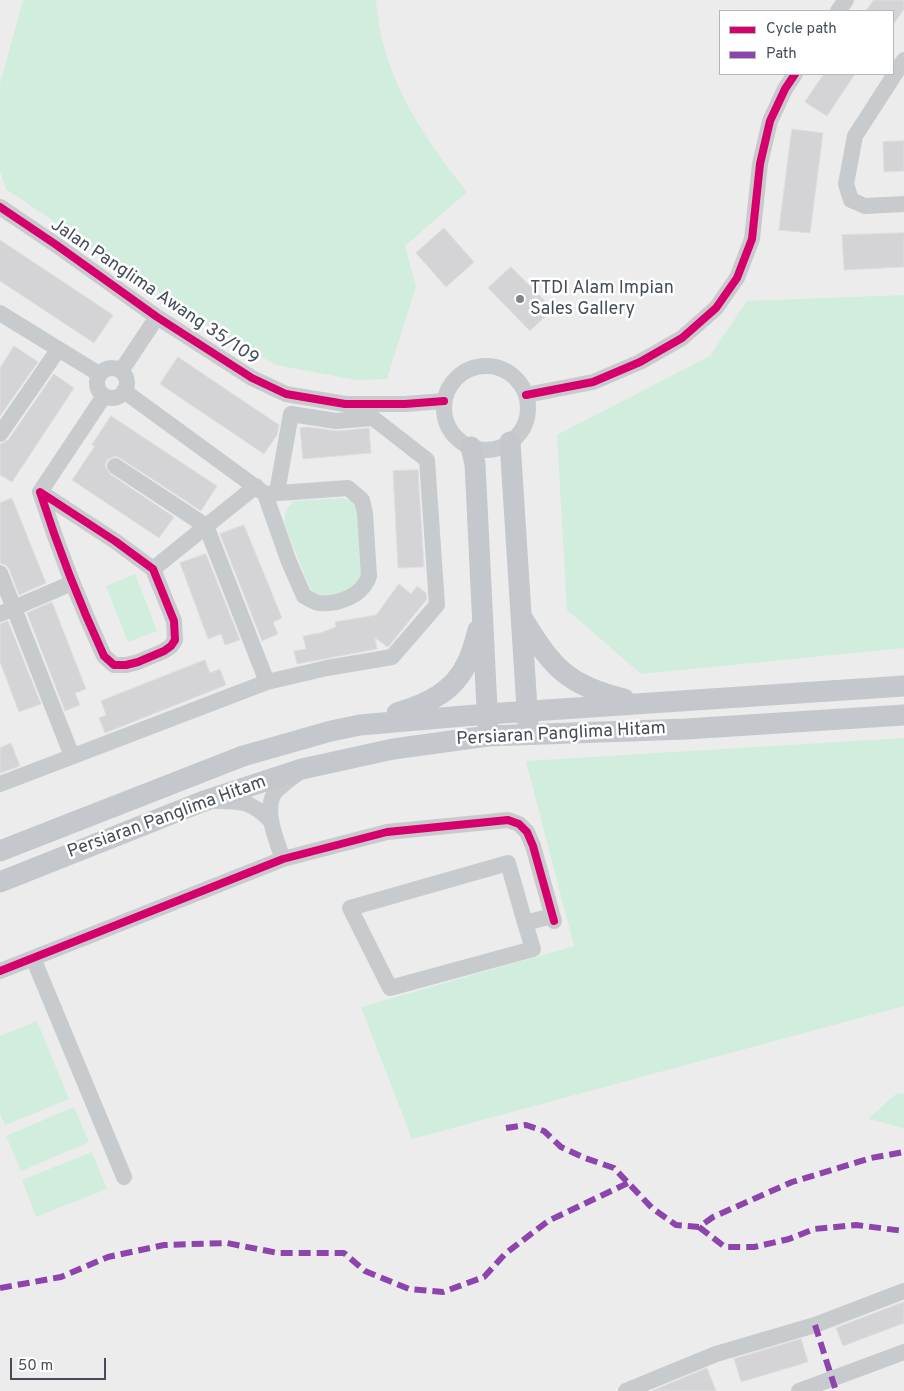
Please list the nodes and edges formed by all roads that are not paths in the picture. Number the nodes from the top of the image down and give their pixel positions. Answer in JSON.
{"nodes":[{"id":1,"x":904,"y":60,"type":"edge"},
{"id":2,"x":794,"y":75,"type":"edge"},
{"id":3,"x":904,"y":204,"type":"edge"},
{"id":4,"x":0,"y":207,"type":"edge"},
{"id":5,"x":1,"y":316,"type":"edge"},
{"id":6,"x":157,"y":317,"type":"junction"},
{"id":7,"x":58,"y":350,"type":"junction"},
{"id":8,"x":121,"y":371,"type":"junction"},
{"id":9,"x":99,"y":374,"type":"junction"},
{"id":10,"x":124,"y":391,"type":"junction"},
{"id":11,"x":526,"y":395,"type":"junction"},
{"id":12,"x":104,"y":396,"type":"junction"},
{"id":13,"x":444,"y":402,"type":"junction"},
{"id":14,"x":0,"y":434,"type":"edge"},
{"id":15,"x":510,"y":442,"type":"junction"},
{"id":16,"x":471,"y":447,"type":"junction"},
{"id":17,"x":115,"y":466,"type":"dead end"},
{"id":18,"x":266,"y":491,"type":"junction"},
{"id":19,"x":40,"y":492,"type":"junction"},
{"id":20,"x":83,"y":521,"type":"junction"},
{"id":21,"x":206,"y":526,"type":"junction"},
{"id":22,"x":55,"y":538,"type":"junction"},
{"id":23,"x":153,"y":569,"type":"junction"},
{"id":24,"x":0,"y":573,"type":"edge"},
{"id":25,"x":72,"y":583,"type":"junction"},
{"id":26,"x":7,"y":611,"type":"edge"},
{"id":27,"x":522,"y":617,"type":"junction"},
{"id":28,"x":482,"y":618,"type":"junction"},
{"id":29,"x":267,"y":682,"type":"junction"},
{"id":30,"x":904,"y":686,"type":"edge"},
{"id":31,"x":644,"y":704,"type":"junction"},
{"id":32,"x":528,"y":712,"type":"junction"},
{"id":33,"x":487,"y":714,"type":"junction"},
{"id":34,"x":904,"y":715,"type":"edge"},
{"id":35,"x":360,"y":725,"type":"junction"},
{"id":36,"x":529,"y":735,"type":"junction"},
{"id":37,"x":488,"y":736,"type":"junction"},
{"id":38,"x":72,"y":756,"type":"junction"},
{"id":39,"x":302,"y":769,"type":"junction"},
{"id":40,"x":0,"y":784,"type":"edge"},
{"id":41,"x":204,"y":801,"type":"junction"},
{"id":42,"x":270,"y":820,"type":"junction"},
{"id":43,"x":0,"y":851,"type":"edge"},
{"id":44,"x":283,"y":859,"type":"junction"},
{"id":45,"x":0,"y":882,"type":"edge"},
{"id":46,"x":525,"y":923,"type":"junction"},
{"id":47,"x":33,"y":958,"type":"junction"},
{"id":48,"x":0,"y":971,"type":"edge"},
{"id":49,"x":124,"y":1177,"type":"dead end"},
{"id":50,"x":904,"y":1290,"type":"edge"},
{"id":51,"x":904,"y":1352,"type":"edge"},
{"id":52,"x":626,"y":1391,"type":"edge"},
{"id":53,"x":799,"y":1391,"type":"edge"}],
"edges":[{"from":1,"to":3,"type":"street"},
{"from":2,"to":11,"type":"street"},
{"from":4,"to":6,"type":"street","name":"Jalan Panglima Awang 35/109"},
{"from":5,"to":7,"type":"street"},
{"from":6,"to":8,"type":"street"},
{"from":6,"to":13,"type":"street","name":"Jalan Panglima Awang 35/109"},
{"from":7,"to":9,"type":"street"},
{"from":7,"to":14,"type":"street"},
{"from":8,"to":9,"type":"street"},
{"from":8,"to":10,"type":"street"},
{"from":9,"to":12,"type":"street"},
{"from":10,"to":12,"type":"street"},
{"from":10,"to":18,"type":"street"},
{"from":11,"to":13,"type":"street"},
{"from":11,"to":15,"type":"street"},
{"from":12,"to":19,"type":"street"},
{"from":13,"to":16,"type":"street"},
{"from":15,"to":16,"type":"street"},
{"from":15,"to":27,"type":"main road"},
{"from":16,"to":28,"type":"main road"},
{"from":17,"to":21,"type":"street"},
{"from":18,"to":18,"type":"street"},
{"from":18,"to":21,"type":"street"},
{"from":18,"to":29,"type":"street"},
{"from":19,"to":20,"type":"street"},
{"from":19,"to":22,"type":"street"},
{"from":20,"to":22,"type":"street"},
{"from":20,"to":23,"type":"street"},
{"from":21,"to":23,"type":"street"},
{"from":21,"to":29,"type":"street"},
{"from":22,"to":25,"type":"street"},
{"from":23,"to":25,"type":"street"},
{"from":24,"to":26,"type":"street"},
{"from":25,"to":26,"type":"street"},
{"from":26,"to":38,"type":"street"},
{"from":27,"to":31,"type":"main road"},
{"from":27,"to":32,"type":"main road"},
{"from":28,"to":33,"type":"main road"},
{"from":28,"to":35,"type":"main road"},
{"from":29,"to":38,"type":"street"},
{"from":30,"to":31,"type":"main road","name":"Persiaran Panglima Hitam"},
{"from":31,"to":32,"type":"main road","name":"Persiaran Panglima Hitam"},
{"from":32,"to":33,"type":"main road","name":"Persiaran Panglima Hitam"},
{"from":32,"to":36,"type":"main road"},
{"from":33,"to":35,"type":"main road","name":"Persiaran Panglima Hitam"},
{"from":33,"to":37,"type":"main road"},
{"from":34,"to":36,"type":"main road","name":"Persiaran Panglima Hitam"},
{"from":35,"to":43,"type":"main road","name":"Persiaran Panglima Hitam"},
{"from":36,"to":37,"type":"main road","name":"Persiaran Panglima Hitam"},
{"from":37,"to":39,"type":"main road","name":"Persiaran Panglima Hitam"},
{"from":38,"to":40,"type":"street"},
{"from":39,"to":41,"type":"main road","name":"Persiaran Panglima Hitam"},
{"from":39,"to":42,"type":"street"},
{"from":41,"to":42,"type":"street"},
{"from":41,"to":45,"type":"main road","name":"Persiaran Panglima Hitam"},
{"from":42,"to":44,"type":"street"},
{"from":44,"to":46,"type":"street"},
{"from":44,"to":47,"type":"street"},
{"from":46,"to":46,"type":"street"},
{"from":47,"to":48,"type":"street"},
{"from":47,"to":49,"type":"street"},
{"from":50,"to":52,"type":"street"},
{"from":51,"to":53,"type":"street"}]}
